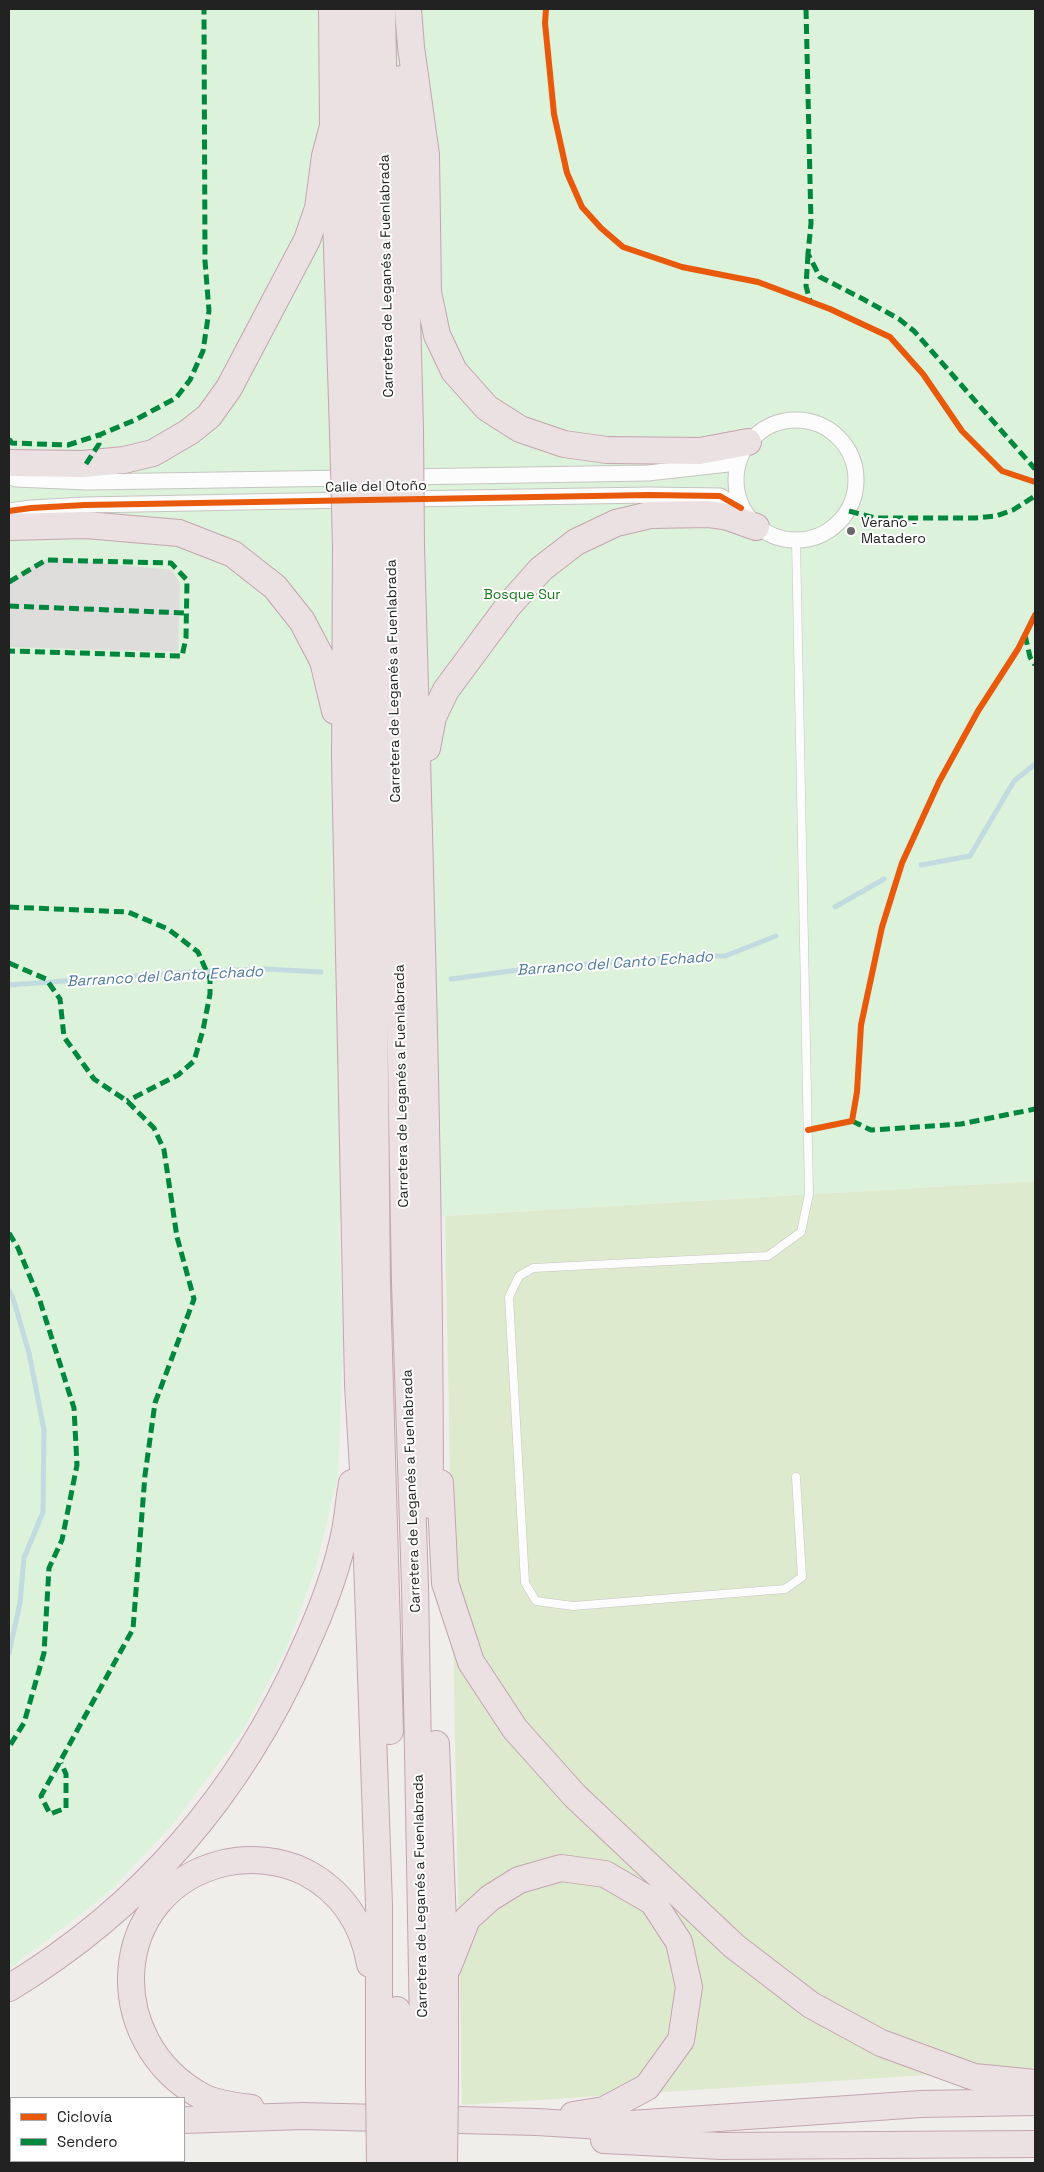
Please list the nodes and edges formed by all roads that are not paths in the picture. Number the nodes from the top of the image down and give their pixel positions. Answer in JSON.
{"nodes":[{"id":1,"x":332,"y":9,"type":"edge"},
{"id":2,"x":356,"y":9,"type":"edge"},
{"id":3,"x":382,"y":9,"type":"edge"},
{"id":4,"x":401,"y":9,"type":"edge"},
{"id":5,"x":408,"y":9,"type":"edge"},
{"id":6,"x":333,"y":126,"type":"junction"},
{"id":7,"x":400,"y":431,"type":"junction"},
{"id":8,"x":354,"y":432,"type":"junction"},
{"id":9,"x":743,"y":452,"type":"junction"},
{"id":10,"x":9,"y":463,"type":"edge"},
{"id":11,"x":9,"y":476,"type":"edge"},
{"id":12,"x":9,"y":511,"type":"edge"},
{"id":13,"x":749,"y":517,"type":"junction"},
{"id":14,"x":9,"y":527,"type":"edge"},
{"id":15,"x":796,"y":541,"type":"junction"},
{"id":16,"x":379,"y":547,"type":"junction"},
{"id":17,"x":345,"y":760,"type":"junction"},
{"id":18,"x":426,"y":1074,"type":"junction"},
{"id":19,"x":430,"y":1287,"type":"junction"},
{"id":20,"x":358,"y":1385,"type":"junction"},
{"id":21,"x":796,"y":1477,"type":"dead end"},
{"id":22,"x":445,"y":1974,"type":"junction"},
{"id":23,"x":9,"y":1988,"type":"edge"},
{"id":24,"x":412,"y":2083,"type":"junction"},
{"id":25,"x":1035,"y":2083,"type":"edge"},
{"id":26,"x":1035,"y":2102,"type":"edge"},
{"id":27,"x":303,"y":2116,"type":"junction"},
{"id":28,"x":185,"y":2120,"type":"edge"},
{"id":29,"x":537,"y":2122,"type":"junction"},
{"id":30,"x":185,"y":2125,"type":"edge"},
{"id":31,"x":1035,"y":2144,"type":"edge"},
{"id":32,"x":380,"y":2163,"type":"edge"},
{"id":33,"x":399,"y":2163,"type":"edge"},
{"id":34,"x":424,"y":2163,"type":"edge"},
{"id":35,"x":444,"y":2163,"type":"edge"}],
"edges":[{"from":1,"to":6,"type":"highway"},
{"from":2,"to":8,"type":"highway"},
{"from":3,"to":7,"type":"highway","name":"Carretera de Leganés a Fuenlabrada"},
{"from":4,"to":7,"type":"highway"},
{"from":5,"to":9,"type":"highway"},
{"from":6,"to":8,"type":"highway"},
{"from":6,"to":10,"type":"highway"},
{"from":7,"to":16,"type":"highway","bridge":true},
{"from":8,"to":16,"type":"highway","name":"Carretera de Leganés a Fuenlabrada","bridge":true},
{"from":9,"to":11,"type":"street","name":"Calle del Otoño"},
{"from":9,"to":13,"type":"street"},
{"from":9,"to":15,"type":"street"},
{"from":12,"to":13,"type":"street","name":"Calle del Otoño"},
{"from":13,"to":15,"type":"street"},
{"from":13,"to":18,"type":"highway"},
{"from":14,"to":17,"type":"highway"},
{"from":15,"to":21,"type":"lane"},
{"from":16,"to":17,"type":"highway"},
{"from":16,"to":18,"type":"highway"},
{"from":16,"to":24,"type":"highway","name":"Carretera de Leganés a Fuenlabrada"},
{"from":17,"to":20,"type":"highway"},
{"from":18,"to":19,"type":"highway"},
{"from":19,"to":22,"type":"highway"},
{"from":19,"to":25,"type":"highway"},
{"from":20,"to":23,"type":"highway"},
{"from":20,"to":24,"type":"highway"},
{"from":22,"to":24,"type":"highway"},
{"from":22,"to":29,"type":"highway"},
{"from":24,"to":27,"type":"highway"},
{"from":24,"to":32,"type":"highway","bridge":true},
{"from":24,"to":33,"type":"highway","name":"Carretera de Leganés a Fuenlabrada","bridge":true},
{"from":24,"to":34,"type":"highway","name":"Carretera de Leganés a Fuenlabrada","bridge":true},
{"from":24,"to":35,"type":"highway","bridge":true},
{"from":26,"to":29,"type":"highway"},
{"from":27,"to":28,"type":"highway"},
{"from":27,"to":29,"type":"highway"},
{"from":30,"to":31,"type":"highway"}]}
